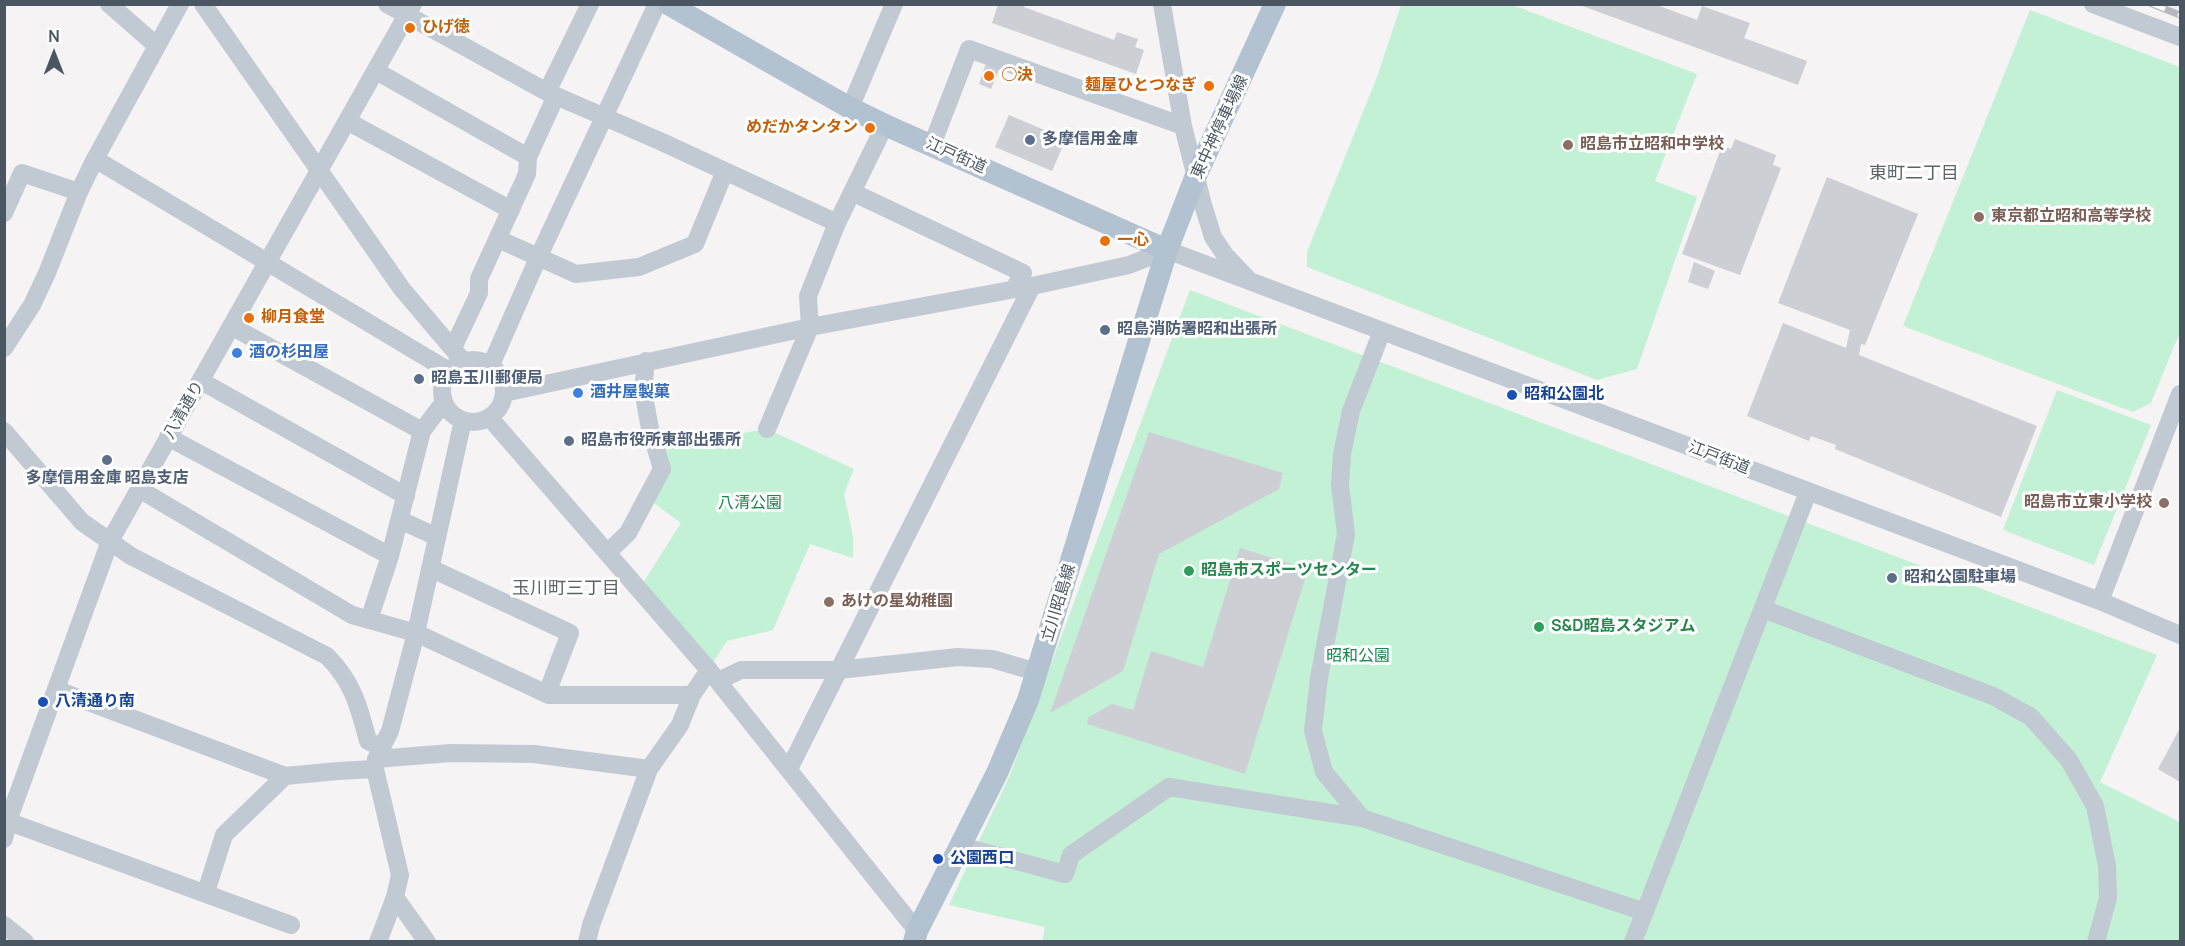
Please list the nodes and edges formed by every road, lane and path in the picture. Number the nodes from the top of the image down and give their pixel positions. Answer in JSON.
{"nodes":[{"id":1,"x":109,"y":4,"type":"edge"},
{"id":2,"x":180,"y":4,"type":"edge"},
{"id":3,"x":203,"y":4,"type":"edge"},
{"id":4,"x":387,"y":4,"type":"edge"},
{"id":5,"x":590,"y":4,"type":"edge"},
{"id":6,"x":657,"y":4,"type":"edge"},
{"id":7,"x":668,"y":4,"type":"edge"},
{"id":8,"x":894,"y":4,"type":"edge"},
{"id":9,"x":1162,"y":4,"type":"edge"},
{"id":10,"x":1275,"y":4,"type":"edge"},
{"id":11,"x":2093,"y":4,"type":"edge"},
{"id":12,"x":410,"y":10,"type":"edge"},
{"id":13,"x":2181,"y":37,"type":"edge"},
{"id":14,"x":157,"y":46,"type":"junction"},
{"id":15,"x":376,"y":71,"type":"junction"},
{"id":16,"x":551,"y":94,"type":"junction"},
{"id":17,"x":850,"y":108,"type":"junction"},
{"id":18,"x":604,"y":117,"type":"junction"},
{"id":19,"x":347,"y":121,"type":"junction"},
{"id":20,"x":885,"y":125,"type":"junction"},
{"id":21,"x":1183,"y":126,"type":"junction"},
{"id":22,"x":932,"y":146,"type":"junction"},
{"id":23,"x":528,"y":157,"type":"junction"},
{"id":24,"x":95,"y":159,"type":"junction"},
{"id":25,"x":319,"y":170,"type":"junction"},
{"id":26,"x":725,"y":171,"type":"junction"},
{"id":27,"x":1195,"y":178,"type":"junction"},
{"id":28,"x":79,"y":192,"type":"junction"},
{"id":29,"x":852,"y":192,"type":"junction"},
{"id":30,"x":511,"y":210,"type":"junction"},
{"id":31,"x":4,"y":213,"type":"edge"},
{"id":32,"x":837,"y":223,"type":"junction"},
{"id":33,"x":498,"y":239,"type":"junction"},
{"id":34,"x":1167,"y":250,"type":"junction"},
{"id":35,"x":538,"y":258,"type":"junction"},
{"id":36,"x":268,"y":261,"type":"junction"},
{"id":37,"x":1256,"y":285,"type":"junction"},
{"id":38,"x":1023,"y":288,"type":"junction"},
{"id":39,"x":231,"y":326,"type":"junction"},
{"id":40,"x":810,"y":327,"type":"junction"},
{"id":41,"x":1382,"y":331,"type":"junction"},
{"id":42,"x":4,"y":348,"type":"edge"},
{"id":43,"x":455,"y":360,"type":"junction"},
{"id":44,"x":646,"y":362,"type":"junction"},
{"id":45,"x":491,"y":365,"type":"junction"},
{"id":46,"x":201,"y":381,"type":"junction"},
{"id":47,"x":504,"y":393,"type":"junction"},
{"id":48,"x":2181,"y":394,"type":"edge"},
{"id":49,"x":444,"y":402,"type":"junction"},
{"id":50,"x":489,"y":417,"type":"junction"},
{"id":51,"x":463,"y":420,"type":"junction"},
{"id":52,"x":767,"y":429,"type":"dead end"},
{"id":53,"x":4,"y":431,"type":"edge"},
{"id":54,"x":422,"y":431,"type":"junction"},
{"id":55,"x":168,"y":437,"type":"junction"},
{"id":56,"x":139,"y":489,"type":"junction"},
{"id":57,"x":1808,"y":492,"type":"junction"},
{"id":58,"x":406,"y":496,"type":"junction"},
{"id":59,"x":400,"y":520,"type":"junction"},
{"id":60,"x":437,"y":537,"type":"junction"},
{"id":61,"x":110,"y":542,"type":"junction"},
{"id":62,"x":607,"y":553,"type":"junction"},
{"id":63,"x":390,"y":556,"type":"junction"},
{"id":64,"x":430,"y":568,"type":"junction"},
{"id":65,"x":2100,"y":601,"type":"junction"},
{"id":66,"x":1763,"y":609,"type":"junction"},
{"id":67,"x":369,"y":620,"type":"junction"},
{"id":68,"x":416,"y":633,"type":"junction"},
{"id":69,"x":2181,"y":635,"type":"edge"},
{"id":70,"x":838,"y":670,"type":"junction"},
{"id":71,"x":1037,"y":672,"type":"junction"},
{"id":72,"x":714,"y":676,"type":"junction"},
{"id":73,"x":57,"y":690,"type":"junction"},
{"id":74,"x":547,"y":693,"type":"junction"},
{"id":75,"x":692,"y":695,"type":"junction"},
{"id":76,"x":378,"y":759,"type":"junction"},
{"id":77,"x":649,"y":769,"type":"junction"},
{"id":78,"x":789,"y":769,"type":"junction"},
{"id":79,"x":285,"y":776,"type":"junction"},
{"id":80,"x":1362,"y":818,"type":"junction"},
{"id":81,"x":6,"y":820,"type":"edge"},
{"id":82,"x":4,"y":839,"type":"edge"},
{"id":83,"x":961,"y":846,"type":"junction"},
{"id":84,"x":206,"y":892,"type":"junction"},
{"id":85,"x":395,"y":897,"type":"junction"},
{"id":86,"x":1645,"y":912,"type":"junction"},
{"id":87,"x":4,"y":925,"type":"edge"},
{"id":88,"x":291,"y":925,"type":"dead end"},
{"id":89,"x":916,"y":936,"type":"edge"},
{"id":90,"x":25,"y":942,"type":"edge"},
{"id":91,"x":378,"y":942,"type":"edge"},
{"id":92,"x":427,"y":942,"type":"edge"},
{"id":93,"x":587,"y":942,"type":"edge"},
{"id":94,"x":1632,"y":942,"type":"edge"},
{"id":95,"x":2096,"y":942,"type":"edge"}],
"edges":[{"from":1,"to":14,"type":"street"},
{"from":2,"to":14,"type":"street"},
{"from":3,"to":25,"type":"street"},
{"from":4,"to":12,"type":"street"},
{"from":5,"to":16,"type":"street"},
{"from":6,"to":18,"type":"street"},
{"from":7,"to":17,"type":"main road","name":"江戸街道"},
{"from":8,"to":17,"type":"street"},
{"from":9,"to":21,"type":"street","name":"江戸街道"},
{"from":10,"to":27,"type":"main road","name":"東中神停車場線"},
{"from":11,"to":13,"type":"street"},
{"from":12,"to":15,"type":"street","name":"八清通り"},
{"from":12,"to":16,"type":"street"},
{"from":14,"to":24,"type":"street"},
{"from":15,"to":19,"type":"street","name":"八清通り"},
{"from":15,"to":23,"type":"street"},
{"from":16,"to":18,"type":"street"},
{"from":16,"to":23,"type":"street"},
{"from":17,"to":20,"type":"main road","name":"江戸街道"},
{"from":18,"to":26,"type":"street"},
{"from":18,"to":35,"type":"street"},
{"from":19,"to":25,"type":"street","name":"八清通り"},
{"from":19,"to":30,"type":"street"},
{"from":20,"to":22,"type":"main road","name":"江戸街道"},
{"from":20,"to":29,"type":"street"},
{"from":21,"to":22,"type":"street"},
{"from":21,"to":27,"type":"street","name":"江戸街道"},
{"from":22,"to":34,"type":"main road","name":"江戸街道"},
{"from":23,"to":30,"type":"street"},
{"from":24,"to":28,"type":"street"},
{"from":24,"to":36,"type":"street"},
{"from":25,"to":36,"type":"street","name":"八清通り"},
{"from":25,"to":43,"type":"street"},
{"from":26,"to":32,"type":"street"},
{"from":26,"to":35,"type":"street"},
{"from":27,"to":34,"type":"main road","name":"東中神停車場線"},
{"from":27,"to":37,"type":"street","name":"江戸街道"},
{"from":28,"to":31,"type":"street"},
{"from":28,"to":42,"type":"street"},
{"from":29,"to":32,"type":"street"},
{"from":29,"to":38,"type":"street"},
{"from":30,"to":33,"type":"street"},
{"from":32,"to":40,"type":"street"},
{"from":33,"to":35,"type":"street"},
{"from":33,"to":43,"type":"street"},
{"from":34,"to":37,"type":"street","name":"江戸街道"},
{"from":34,"to":38,"type":"street"},
{"from":34,"to":71,"type":"main road","name":"立川昭島線"},
{"from":35,"to":45,"type":"street"},
{"from":36,"to":39,"type":"street","name":"八清通り"},
{"from":36,"to":43,"type":"street"},
{"from":37,"to":41,"type":"street","name":"江戸街道"},
{"from":38,"to":40,"type":"street"},
{"from":38,"to":70,"type":"street"},
{"from":39,"to":46,"type":"street","name":"八清通り"},
{"from":39,"to":54,"type":"street"},
{"from":40,"to":44,"type":"street"},
{"from":40,"to":52,"type":"street"},
{"from":41,"to":57,"type":"street","name":"江戸街道"},
{"from":41,"to":80,"type":"street"},
{"from":43,"to":45,"type":"street"},
{"from":43,"to":49,"type":"street"},
{"from":44,"to":47,"type":"street"},
{"from":44,"to":62,"type":"street"},
{"from":45,"to":47,"type":"street"},
{"from":46,"to":55,"type":"street","name":"八清通り"},
{"from":46,"to":58,"type":"street"},
{"from":47,"to":50,"type":"street"},
{"from":48,"to":65,"type":"street"},
{"from":49,"to":51,"type":"street"},
{"from":49,"to":54,"type":"street"},
{"from":50,"to":51,"type":"street"},
{"from":50,"to":62,"type":"street"},
{"from":51,"to":60,"type":"street"},
{"from":53,"to":61,"type":"street"},
{"from":54,"to":58,"type":"street"},
{"from":55,"to":56,"type":"street","name":"八清通り"},
{"from":55,"to":63,"type":"street"},
{"from":56,"to":61,"type":"street","name":"八清通り"},
{"from":56,"to":67,"type":"street"},
{"from":57,"to":65,"type":"street","name":"江戸街道"},
{"from":57,"to":66,"type":"street"},
{"from":58,"to":59,"type":"street"},
{"from":59,"to":60,"type":"street"},
{"from":59,"to":63,"type":"street"},
{"from":60,"to":64,"type":"street"},
{"from":61,"to":73,"type":"street","name":"八清通り"},
{"from":61,"to":76,"type":"street"},
{"from":62,"to":72,"type":"street"},
{"from":63,"to":67,"type":"street"},
{"from":64,"to":68,"type":"street"},
{"from":64,"to":74,"type":"street"},
{"from":65,"to":69,"type":"street","name":"江戸街道"},
{"from":66,"to":86,"type":"street"},
{"from":66,"to":95,"type":"street"},
{"from":67,"to":68,"type":"street"},
{"from":68,"to":74,"type":"street"},
{"from":68,"to":76,"type":"street"},
{"from":70,"to":71,"type":"street"},
{"from":70,"to":72,"type":"street"},
{"from":70,"to":78,"type":"street"},
{"from":71,"to":83,"type":"main road","name":"立川昭島線"},
{"from":72,"to":75,"type":"street"},
{"from":72,"to":78,"type":"street"},
{"from":73,"to":79,"type":"street"},
{"from":73,"to":81,"type":"street","name":"八清通り"},
{"from":74,"to":75,"type":"street"},
{"from":75,"to":77,"type":"street"},
{"from":76,"to":77,"type":"street"},
{"from":76,"to":79,"type":"street"},
{"from":76,"to":85,"type":"street"},
{"from":77,"to":93,"type":"street"},
{"from":78,"to":89,"type":"street"},
{"from":79,"to":84,"type":"street"},
{"from":80,"to":83,"type":"street"},
{"from":80,"to":86,"type":"street"},
{"from":81,"to":82,"type":"street","name":"八清通り"},
{"from":81,"to":84,"type":"street"},
{"from":83,"to":89,"type":"main road","name":"立川昭島線"},
{"from":84,"to":88,"type":"street"},
{"from":85,"to":91,"type":"street"},
{"from":85,"to":92,"type":"street"},
{"from":86,"to":94,"type":"street"},
{"from":87,"to":90,"type":"street"}]}
